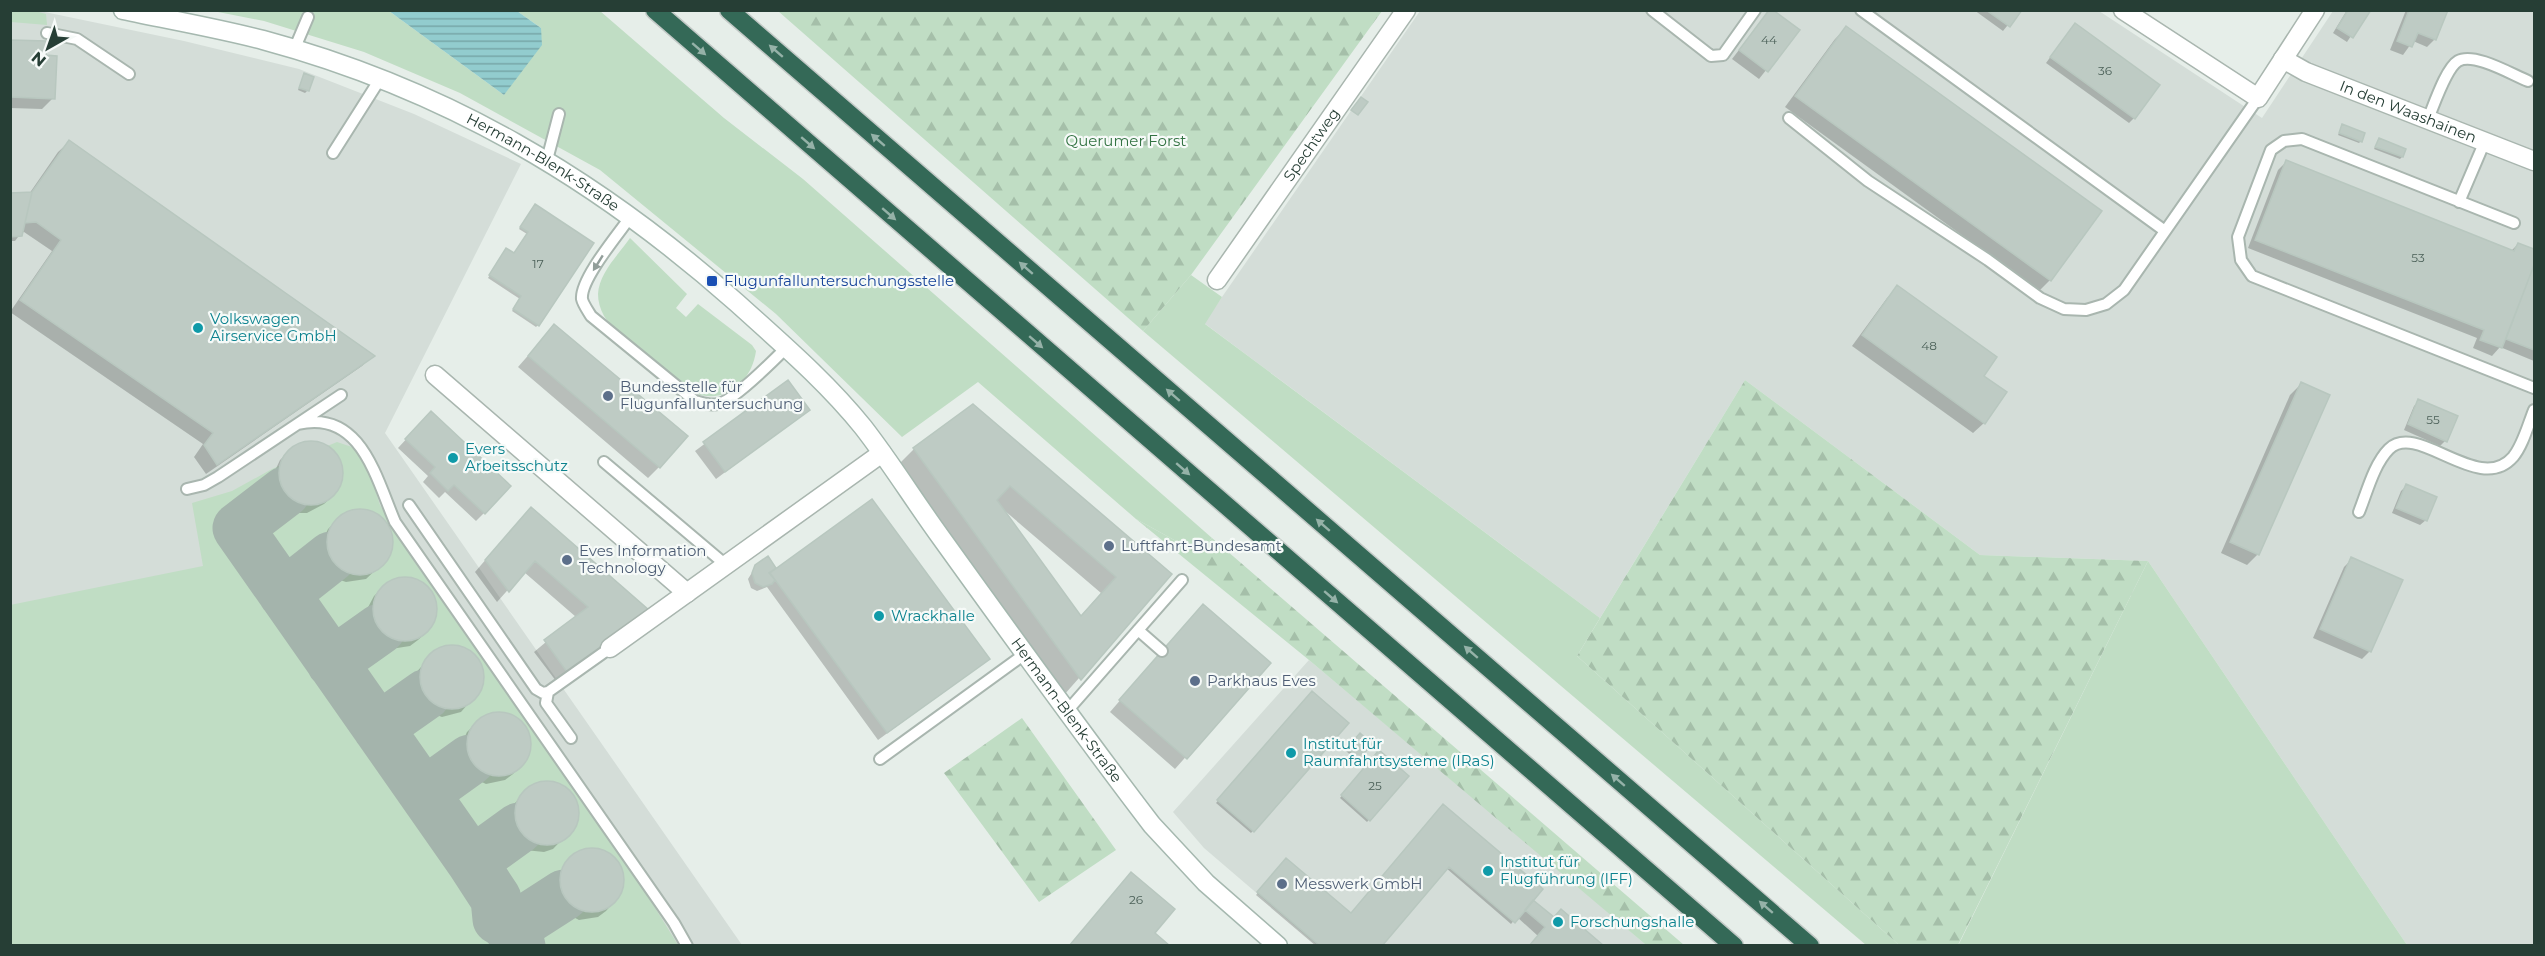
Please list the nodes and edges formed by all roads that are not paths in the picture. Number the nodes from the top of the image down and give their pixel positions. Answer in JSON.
{"nodes":[{"id":1,"x":123,"y":10,"type":"edge"},
{"id":2,"x":655,"y":10,"type":"edge"},
{"id":3,"x":729,"y":10,"type":"edge"},
{"id":4,"x":1406,"y":10,"type":"edge"},
{"id":5,"x":1652,"y":10,"type":"edge"},
{"id":6,"x":1755,"y":10,"type":"edge"},
{"id":7,"x":1861,"y":10,"type":"edge"},
{"id":8,"x":2123,"y":10,"type":"edge"},
{"id":9,"x":2315,"y":10,"type":"edge"},
{"id":10,"x":308,"y":17,"type":"dead end"},
{"id":11,"x":47,"y":33,"type":"dead end"},
{"id":12,"x":294,"y":50,"type":"junction"},
{"id":13,"x":2283,"y":59,"type":"junction"},
{"id":14,"x":129,"y":74,"type":"dead end"},
{"id":15,"x":380,"y":79,"type":"junction"},
{"id":16,"x":2528,"y":81,"type":"dead end"},
{"id":17,"x":2258,"y":98,"type":"junction"},
{"id":18,"x":559,"y":114,"type":"dead end"},
{"id":19,"x":1789,"y":118,"type":"dead end"},
{"id":20,"x":2428,"y":119,"type":"junction"},
{"id":21,"x":2485,"y":141,"type":"junction"},
{"id":22,"x":333,"y":153,"type":"dead end"},
{"id":23,"x":547,"y":160,"type":"junction"},
{"id":24,"x":2535,"y":161,"type":"edge"},
{"id":25,"x":2459,"y":202,"type":"junction"},
{"id":26,"x":632,"y":216,"type":"junction"},
{"id":27,"x":2514,"y":223,"type":"dead end"},
{"id":28,"x":2165,"y":231,"type":"junction"},
{"id":29,"x":1216,"y":280,"type":"dead end"},
{"id":30,"x":786,"y":348,"type":"junction"},
{"id":31,"x":435,"y":375,"type":"dead end"},
{"id":32,"x":2535,"y":388,"type":"edge"},
{"id":33,"x":341,"y":395,"type":"dead end"},
{"id":34,"x":2535,"y":410,"type":"edge"},
{"id":35,"x":298,"y":424,"type":"junction"},
{"id":36,"x":882,"y":453,"type":"junction"},
{"id":37,"x":604,"y":462,"type":"dead end"},
{"id":38,"x":187,"y":489,"type":"dead end"},
{"id":39,"x":409,"y":505,"type":"dead end"},
{"id":40,"x":2359,"y":512,"type":"dead end"},
{"id":41,"x":726,"y":565,"type":"junction"},
{"id":42,"x":1182,"y":580,"type":"dead end"},
{"id":43,"x":687,"y":593,"type":"junction"},
{"id":44,"x":1138,"y":630,"type":"junction"},
{"id":45,"x":610,"y":648,"type":"joint"},
{"id":46,"x":1162,"y":651,"type":"dead end"},
{"id":47,"x":1026,"y":653,"type":"junction"},
{"id":48,"x":548,"y":692,"type":"junction"},
{"id":49,"x":1068,"y":710,"type":"junction"},
{"id":50,"x":571,"y":738,"type":"dead end"},
{"id":51,"x":880,"y":759,"type":"dead end"},
{"id":52,"x":687,"y":945,"type":"edge"},
{"id":53,"x":1278,"y":945,"type":"edge"},
{"id":54,"x":1734,"y":945,"type":"edge"},
{"id":55,"x":1810,"y":945,"type":"edge"}],
"edges":[{"from":1,"to":12,"type":"street","name":"Hermann-Blenk-Straße"},
{"from":2,"to":54,"type":"highway","one_way":true},
{"from":55,"to":3,"type":"highway","one_way":true},
{"from":4,"to":29,"type":"street","name":"Spechtweg"},
{"from":5,"to":6,"type":"lane"},
{"from":7,"to":28,"type":"lane"},
{"from":8,"to":17,"type":"street"},
{"from":9,"to":13,"type":"street"},
{"from":10,"to":12,"type":"lane"},
{"from":11,"to":14,"type":"lane"},
{"from":12,"to":15,"type":"street","name":"Hermann-Blenk-Straße"},
{"from":13,"to":17,"type":"street"},
{"from":13,"to":20,"type":"street","name":"In den Waashainen"},
{"from":15,"to":22,"type":"lane"},
{"from":15,"to":23,"type":"street","name":"Hermann-Blenk-Straße"},
{"from":16,"to":20,"type":"lane"},
{"from":17,"to":28,"type":"lane"},
{"from":18,"to":23,"type":"lane"},
{"from":19,"to":28,"type":"lane"},
{"from":20,"to":21,"type":"street","name":"In den Waashainen"},
{"from":21,"to":24,"type":"street","name":"In den Waashainen"},
{"from":21,"to":25,"type":"lane"},
{"from":23,"to":26,"type":"street","name":"Hermann-Blenk-Straße"},
{"from":25,"to":27,"type":"lane"},
{"from":25,"to":32,"type":"lane"},
{"from":26,"to":30,"type":"street","name":"Hermann-Blenk-Straße"},
{"from":26,"to":30,"type":"lane","one_way":true},
{"from":30,"to":36,"type":"street","name":"Hermann-Blenk-Straße"},
{"from":31,"to":43,"type":"street"},
{"from":33,"to":35,"type":"lane"},
{"from":34,"to":40,"type":"lane"},
{"from":35,"to":38,"type":"lane"},
{"from":35,"to":52,"type":"lane"},
{"from":36,"to":41,"type":"street"},
{"from":36,"to":47,"type":"street","name":"Hermann-Blenk-Straße"},
{"from":37,"to":41,"type":"lane"},
{"from":39,"to":48,"type":"lane"},
{"from":41,"to":43,"type":"street"},
{"from":42,"to":44,"type":"lane"},
{"from":43,"to":45,"type":"street"},
{"from":44,"to":46,"type":"lane"},
{"from":44,"to":49,"type":"lane"},
{"from":45,"to":48,"type":"lane"},
{"from":47,"to":49,"type":"street","name":"Hermann-Blenk-Straße"},
{"from":47,"to":51,"type":"lane"},
{"from":48,"to":50,"type":"lane"},
{"from":49,"to":53,"type":"street","name":"Hermann-Blenk-Straße"}]}
